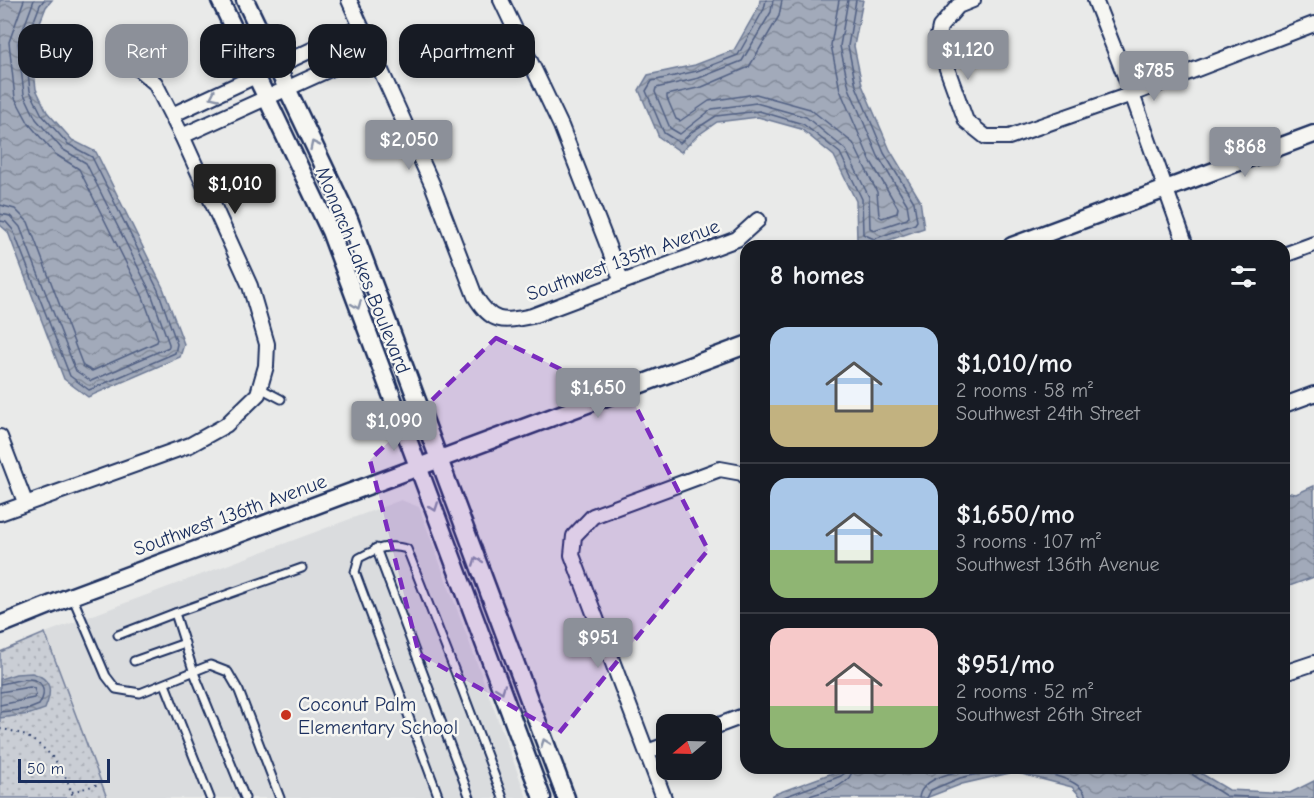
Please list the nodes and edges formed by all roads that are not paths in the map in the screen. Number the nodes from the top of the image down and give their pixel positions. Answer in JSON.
{"nodes":[{"id":1,"x":220,"y":0,"type":"edge"},
{"id":2,"x":245,"y":0,"type":"edge"},
{"id":3,"x":349,"y":0,"type":"edge"},
{"id":4,"x":501,"y":0,"type":"edge"},
{"id":5,"x":973,"y":0,"type":"edge"},
{"id":6,"x":1095,"y":0,"type":"edge"},
{"id":7,"x":231,"y":24,"type":"edge"},
{"id":8,"x":256,"y":24,"type":"edge"},
{"id":9,"x":360,"y":24,"type":"edge"},
{"id":10,"x":1314,"y":24,"type":"edge"},
{"id":11,"x":149,"y":78,"type":"edge"},
{"id":12,"x":252,"y":78,"type":"edge"},
{"id":13,"x":257,"y":78,"type":"edge"},
{"id":14,"x":282,"y":78,"type":"edge"},
{"id":15,"x":309,"y":78,"type":"edge"},
{"id":16,"x":385,"y":78,"type":"edge"},
{"id":17,"x":286,"y":88,"type":"junction"},
{"id":18,"x":1132,"y":94,"type":"junction"},
{"id":19,"x":266,"y":98,"type":"junction"},
{"id":20,"x":172,"y":116,"type":"junction"},
{"id":21,"x":1314,"y":134,"type":"edge"},
{"id":22,"x":182,"y":136,"type":"junction"},
{"id":23,"x":1164,"y":189,"type":"junction"},
{"id":24,"x":758,"y":220,"type":"dead end"},
{"id":25,"x":1028,"y":240,"type":"edge"},
{"id":26,"x":1184,"y":240,"type":"edge"},
{"id":27,"x":1314,"y":244,"type":"edge"},
{"id":28,"x":1290,"y":253,"type":"edge"},
{"id":29,"x":622,"y":282,"type":"junction"},
{"id":30,"x":740,"y":347,"type":"edge"},
{"id":31,"x":259,"y":391,"type":"junction"},
{"id":32,"x":1314,"y":394,"type":"edge"},
{"id":33,"x":281,"y":399,"type":"dead end"},
{"id":34,"x":1290,"y":403,"type":"edge"},
{"id":35,"x":0,"y":437,"type":"edge"},
{"id":36,"x":439,"y":460,"type":"junction"},
{"id":37,"x":419,"y":468,"type":"junction"},
{"id":38,"x":740,"y":474,"type":"edge"},
{"id":39,"x":26,"y":502,"type":"junction"},
{"id":40,"x":0,"y":513,"type":"edge"},
{"id":41,"x":376,"y":548,"type":"junction"},
{"id":42,"x":303,"y":568,"type":"dead end"},
{"id":43,"x":72,"y":596,"type":"junction"},
{"id":44,"x":175,"y":613,"type":"junction"},
{"id":45,"x":0,"y":625,"type":"edge"},
{"id":46,"x":118,"y":635,"type":"dead end"},
{"id":47,"x":184,"y":643,"type":"junction"},
{"id":48,"x":134,"y":662,"type":"dead end"},
{"id":49,"x":1314,"y":663,"type":"edge"},
{"id":50,"x":193,"y":670,"type":"junction"},
{"id":51,"x":1290,"y":671,"type":"edge"},
{"id":52,"x":165,"y":684,"type":"junction"},
{"id":53,"x":740,"y":717,"type":"edge"},
{"id":54,"x":722,"y":724,"type":"edge"},
{"id":55,"x":656,"y":749,"type":"edge"},
{"id":56,"x":647,"y":752,"type":"junction"},
{"id":57,"x":210,"y":798,"type":"edge"},
{"id":58,"x":245,"y":798,"type":"edge"},
{"id":59,"x":280,"y":798,"type":"edge"},
{"id":60,"x":439,"y":798,"type":"edge"},
{"id":61,"x":470,"y":798,"type":"edge"},
{"id":62,"x":503,"y":798,"type":"edge"},
{"id":63,"x":542,"y":798,"type":"edge"},
{"id":64,"x":566,"y":798,"type":"edge"},
{"id":65,"x":664,"y":798,"type":"edge"}],
"edges":[{"from":1,"to":7,"type":"street","name":"Monarch Lakes Boulevard"},
{"from":2,"to":8,"type":"street","name":"Monarch Lakes Boulevard"},
{"from":3,"to":9,"type":"street"},
{"from":4,"to":29,"type":"street"},
{"from":5,"to":18,"type":"street"},
{"from":6,"to":18,"type":"street"},
{"from":10,"to":18,"type":"street"},
{"from":11,"to":20,"type":"street"},
{"from":12,"to":20,"type":"street","one_way":true},
{"from":13,"to":19,"type":"street","name":"Monarch Lakes Boulevard"},
{"from":14,"to":17,"type":"street","name":"Monarch Lakes Boulevard"},
{"from":15,"to":17,"type":"street"},
{"from":16,"to":29,"type":"street","name":"Southwest 135th Avenue"},
{"from":17,"to":19,"type":"street"},
{"from":36,"to":17,"type":"street","name":"Monarch Lakes Boulevard","one_way":true},
{"from":18,"to":23,"type":"street"},
{"from":19,"to":22,"type":"street"},
{"from":19,"to":37,"type":"street","name":"Monarch Lakes Boulevard","one_way":true},
{"from":20,"to":22,"type":"street"},
{"from":21,"to":23,"type":"street"},
{"from":22,"to":31,"type":"street"},
{"from":23,"to":25,"type":"street"},
{"from":23,"to":26,"type":"street"},
{"from":24,"to":29,"type":"street","name":"Southwest 135th Avenue"},
{"from":27,"to":28,"type":"street"},
{"from":30,"to":36,"type":"street","name":"Southwest 136th Avenue"},
{"from":31,"to":33,"type":"lane"},
{"from":31,"to":39,"type":"street"},
{"from":32,"to":34,"type":"street"},
{"from":35,"to":39,"type":"street"},
{"from":36,"to":37,"type":"street","name":"Southwest 136th Avenue"},
{"from":64,"to":36,"type":"street","name":"Monarch Lakes Boulevard","one_way":true},
{"from":37,"to":43,"type":"street","name":"Southwest 136th Avenue"},
{"from":37,"to":63,"type":"street","name":"Monarch Lakes Boulevard","one_way":true},
{"from":38,"to":56,"type":"street"},
{"from":39,"to":40,"type":"street"},
{"from":41,"to":60,"type":"lane"},
{"from":41,"to":61,"type":"lane"},
{"from":41,"to":62,"type":"lane"},
{"from":42,"to":44,"type":"lane"},
{"from":43,"to":45,"type":"street","name":"Southwest 136th Avenue"},
{"from":43,"to":52,"type":"lane"},
{"from":44,"to":46,"type":"lane"},
{"from":44,"to":47,"type":"lane"},
{"from":47,"to":48,"type":"lane"},
{"from":47,"to":50,"type":"lane"},
{"from":49,"to":51,"type":"street"},
{"from":50,"to":52,"type":"lane"},
{"from":50,"to":58,"type":"lane"},
{"from":50,"to":59,"type":"lane"},
{"from":52,"to":57,"type":"lane"},
{"from":53,"to":54,"type":"street"},
{"from":55,"to":56,"type":"street"},
{"from":56,"to":65,"type":"street"}]}
